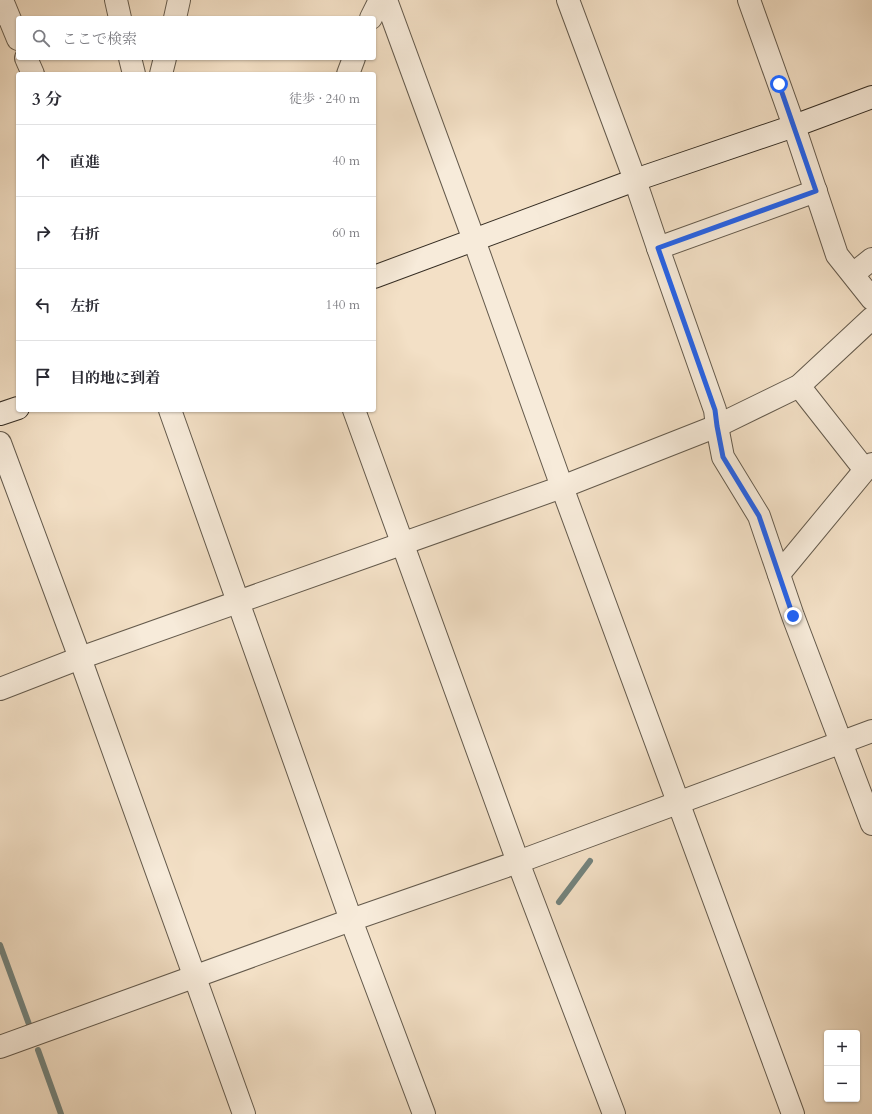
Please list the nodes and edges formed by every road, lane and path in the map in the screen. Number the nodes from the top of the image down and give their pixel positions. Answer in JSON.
{"nodes":[{"id":1,"x":116,"y":0,"type":"edge"},
{"id":2,"x":180,"y":0,"type":"edge"},
{"id":3,"x":380,"y":0,"type":"edge"},
{"id":4,"x":386,"y":0,"type":"edge"},
{"id":5,"x":568,"y":0,"type":"edge"},
{"id":6,"x":749,"y":0,"type":"edge"},
{"id":7,"x":7,"y":4,"type":"edge"},
{"id":8,"x":120,"y":16,"type":"edge"},
{"id":9,"x":176,"y":16,"type":"edge"},
{"id":10,"x":372,"y":16,"type":"edge"},
{"id":11,"x":16,"y":33,"type":"edge"},
{"id":12,"x":27,"y":60,"type":"edge"},
{"id":13,"x":130,"y":60,"type":"edge"},
{"id":14,"x":164,"y":60,"type":"edge"},
{"id":15,"x":353,"y":60,"type":"edge"},
{"id":16,"x":32,"y":72,"type":"edge"},
{"id":17,"x":134,"y":72,"type":"edge"},
{"id":18,"x":162,"y":72,"type":"edge"},
{"id":19,"x":349,"y":72,"type":"edge"},
{"id":20,"x":872,"y":97,"type":"edge"},
{"id":21,"x":794,"y":126,"type":"junction"},
{"id":22,"x":635,"y":180,"type":"junction"},
{"id":23,"x":816,"y":191,"type":"junction"},
{"id":24,"x":474,"y":240,"type":"junction"},
{"id":25,"x":658,"y":248,"type":"junction"},
{"id":26,"x":872,"y":259,"type":"edge"},
{"id":27,"x":853,"y":274,"type":"junction"},
{"id":28,"x":376,"y":276,"type":"edge"},
{"id":29,"x":872,"y":299,"type":"edge"},
{"id":30,"x":872,"y":318,"type":"edge"},
{"id":31,"x":799,"y":386,"type":"junction"},
{"id":32,"x":16,"y":409,"type":"edge"},
{"id":33,"x":171,"y":412,"type":"edge"},
{"id":34,"x":355,"y":412,"type":"edge"},
{"id":35,"x":0,"y":414,"type":"edge"},
{"id":36,"x":717,"y":426,"type":"junction"},
{"id":37,"x":0,"y":443,"type":"edge"},
{"id":38,"x":869,"y":467,"type":"edge"},
{"id":39,"x":562,"y":487,"type":"junction"},
{"id":40,"x":402,"y":543,"type":"junction"},
{"id":41,"x":779,"y":574,"type":"junction"},
{"id":42,"x":239,"y":602,"type":"junction"},
{"id":43,"x":80,"y":658,"type":"junction"},
{"id":44,"x":0,"y":688,"type":"edge"},
{"id":45,"x":872,"y":731,"type":"edge"},
{"id":46,"x":840,"y":742,"type":"junction"},
{"id":47,"x":678,"y":804,"type":"junction"},
{"id":48,"x":872,"y":824,"type":"edge"},
{"id":49,"x":518,"y":862,"type":"junction"},
{"id":50,"x":351,"y":920,"type":"junction"},
{"id":51,"x":194,"y":976,"type":"junction"},
{"id":52,"x":0,"y":1047,"type":"edge"},
{"id":53,"x":244,"y":1114,"type":"edge"},
{"id":54,"x":424,"y":1114,"type":"edge"},
{"id":55,"x":614,"y":1114,"type":"edge"},
{"id":56,"x":793,"y":1114,"type":"edge"}],
"edges":[{"from":1,"to":8,"type":"street"},
{"from":2,"to":9,"type":"street"},
{"from":3,"to":10,"type":"street"},
{"from":4,"to":24,"type":"street"},
{"from":5,"to":22,"type":"street"},
{"from":6,"to":21,"type":"street"},
{"from":7,"to":11,"type":"street"},
{"from":12,"to":16,"type":"street"},
{"from":13,"to":17,"type":"street"},
{"from":14,"to":18,"type":"street"},
{"from":15,"to":19,"type":"street"},
{"from":20,"to":21,"type":"street"},
{"from":21,"to":22,"type":"street"},
{"from":21,"to":23,"type":"street"},
{"from":22,"to":24,"type":"street"},
{"from":22,"to":25,"type":"street"},
{"from":23,"to":25,"type":"street"},
{"from":23,"to":27,"type":"street"},
{"from":24,"to":28,"type":"street"},
{"from":24,"to":39,"type":"street"},
{"from":25,"to":36,"type":"street"},
{"from":26,"to":27,"type":"street"},
{"from":27,"to":29,"type":"street"},
{"from":30,"to":31,"type":"street"},
{"from":31,"to":36,"type":"street"},
{"from":31,"to":38,"type":"street"},
{"from":32,"to":35,"type":"street"},
{"from":33,"to":42,"type":"street"},
{"from":34,"to":40,"type":"street"},
{"from":36,"to":39,"type":"street"},
{"from":36,"to":41,"type":"street"},
{"from":37,"to":43,"type":"street"},
{"from":38,"to":41,"type":"street"},
{"from":39,"to":40,"type":"street"},
{"from":39,"to":47,"type":"street"},
{"from":40,"to":42,"type":"street"},
{"from":40,"to":49,"type":"street"},
{"from":41,"to":46,"type":"street"},
{"from":42,"to":43,"type":"street"},
{"from":42,"to":50,"type":"street"},
{"from":43,"to":44,"type":"street"},
{"from":43,"to":51,"type":"street"},
{"from":45,"to":46,"type":"street"},
{"from":46,"to":47,"type":"street"},
{"from":46,"to":48,"type":"street"},
{"from":47,"to":49,"type":"street"},
{"from":47,"to":56,"type":"street"},
{"from":49,"to":50,"type":"street"},
{"from":49,"to":55,"type":"street"},
{"from":50,"to":51,"type":"street"},
{"from":50,"to":54,"type":"street"},
{"from":51,"to":52,"type":"street"},
{"from":51,"to":53,"type":"street"}]}
